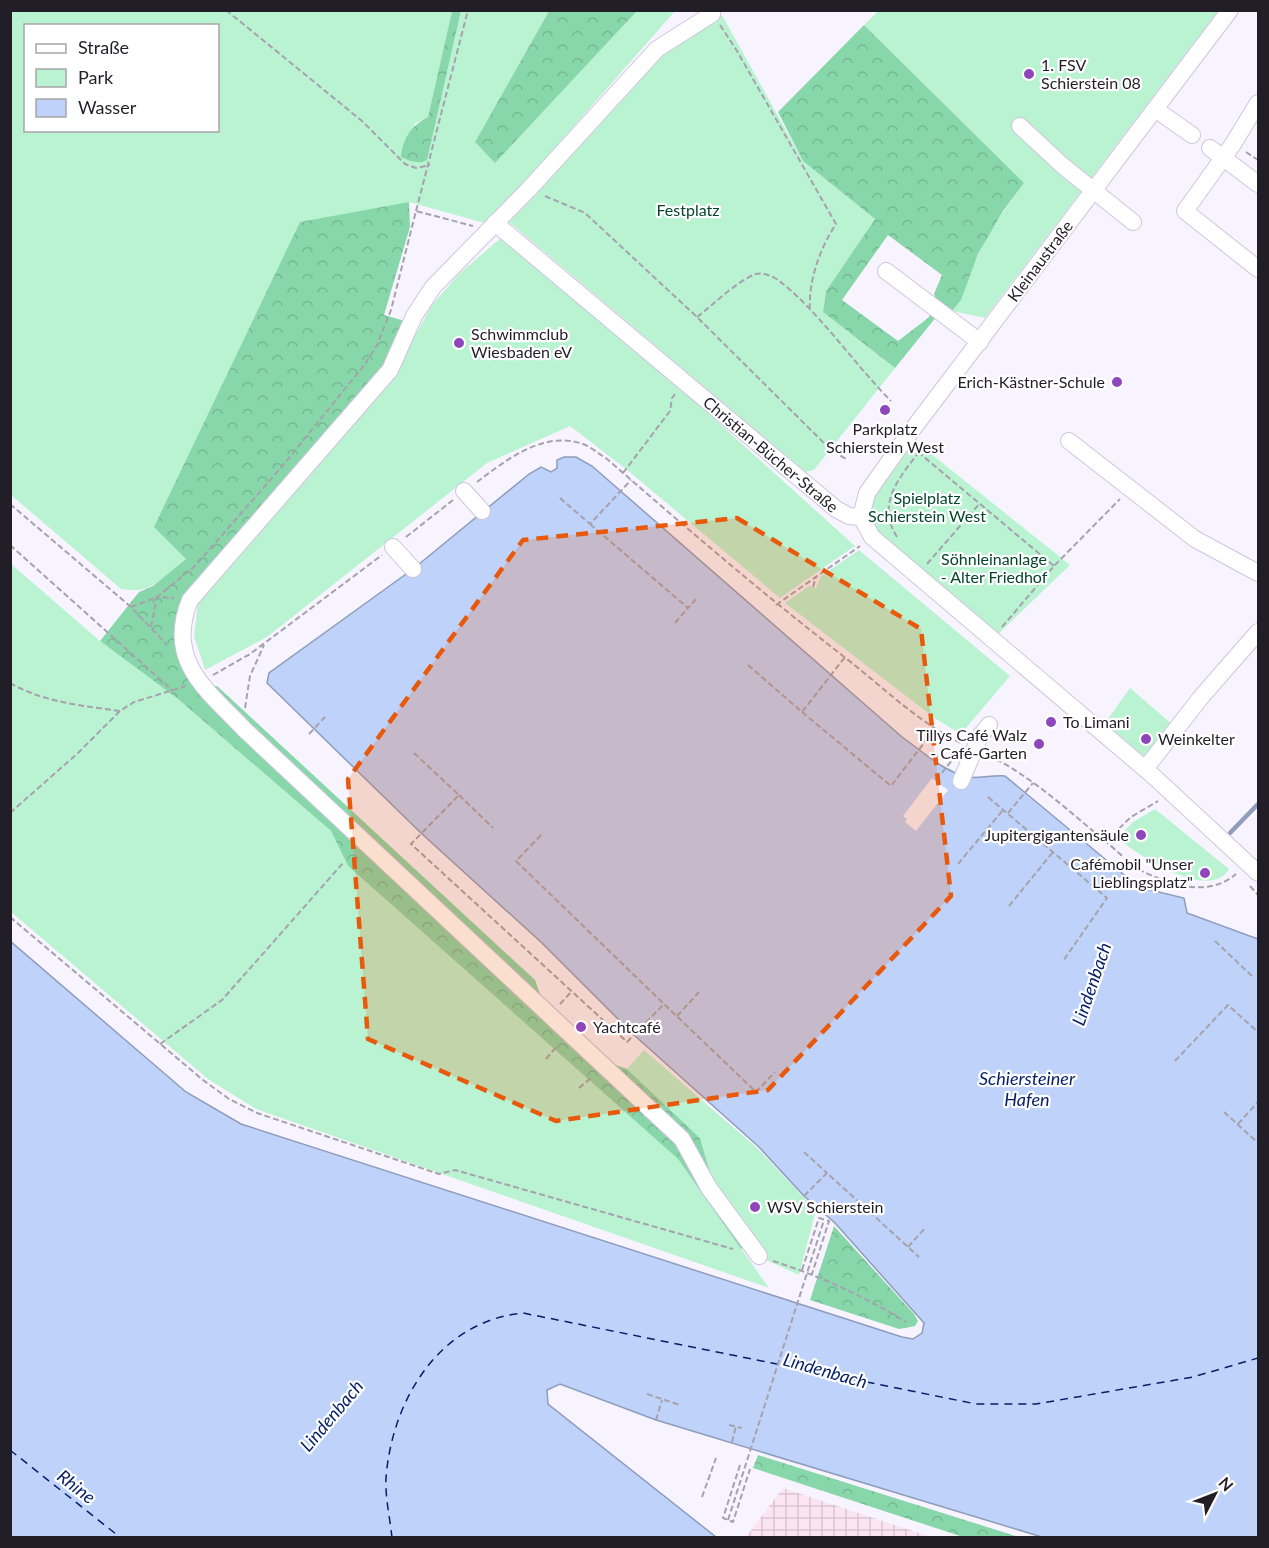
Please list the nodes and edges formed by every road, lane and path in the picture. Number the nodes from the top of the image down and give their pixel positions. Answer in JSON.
{"nodes":[{"id":1,"x":226,"y":10,"type":"edge"},
{"id":2,"x":468,"y":10,"type":"edge"},
{"id":3,"x":1230,"y":10,"type":"edge"},
{"id":4,"x":711,"y":12,"type":"edge"},
{"id":5,"x":1258,"y":103,"type":"edge"},
{"id":6,"x":1155,"y":109,"type":"junction"},
{"id":7,"x":1020,"y":126,"type":"dead end"},
{"id":8,"x":1192,"y":135,"type":"dead end"},
{"id":9,"x":1217,"y":153,"type":"junction"},
{"id":10,"x":430,"y":165,"type":"junction"},
{"id":11,"x":1258,"y":184,"type":"edge"},
{"id":12,"x":529,"y":189,"type":"junction"},
{"id":13,"x":1093,"y":192,"type":"junction"},
{"id":14,"x":416,"y":212,"type":"junction"},
{"id":15,"x":1133,"y":222,"type":"dead end"},
{"id":16,"x":492,"y":227,"type":"junction"},
{"id":17,"x":1258,"y":269,"type":"edge"},
{"id":18,"x":886,"y":271,"type":"dead end"},
{"id":19,"x":810,"y":312,"type":"junction"},
{"id":20,"x":697,"y":317,"type":"junction"},
{"id":21,"x":980,"y":342,"type":"junction"},
{"id":22,"x":680,"y":388,"type":"dead end"},
{"id":23,"x":891,"y":401,"type":"dead end"},
{"id":24,"x":1069,"y":441,"type":"dead end"},
{"id":25,"x":903,"y":442,"type":"junction"},
{"id":26,"x":535,"y":446,"type":"dead end"},
{"id":27,"x":919,"y":452,"type":"junction"},
{"id":28,"x":846,"y":459,"type":"dead end"},
{"id":29,"x":623,"y":473,"type":"junction"},
{"id":30,"x":631,"y":480,"type":"junction"},
{"id":31,"x":1130,"y":488,"type":"junction"},
{"id":32,"x":464,"y":491,"type":"dead end"},
{"id":33,"x":560,"y":498,"type":"dead end"},
{"id":34,"x":980,"y":503,"type":"junction"},
{"id":35,"x":10,"y":504,"type":"edge"},
{"id":36,"x":482,"y":511,"type":"dead end"},
{"id":37,"x":861,"y":517,"type":"junction"},
{"id":38,"x":590,"y":524,"type":"junction"},
{"id":39,"x":890,"y":525,"type":"dead end"},
{"id":40,"x":10,"y":545,"type":"edge"},
{"id":41,"x":861,"y":545,"type":"dead end"},
{"id":42,"x":393,"y":547,"type":"dead end"},
{"id":43,"x":927,"y":564,"type":"dead end"},
{"id":44,"x":1054,"y":566,"type":"junction"},
{"id":45,"x":413,"y":569,"type":"dead end"},
{"id":46,"x":1258,"y":573,"type":"edge"},
{"id":47,"x":816,"y":577,"type":"junction"},
{"id":48,"x":813,"y":587,"type":"dead end"},
{"id":49,"x":157,"y":597,"type":"junction"},
{"id":50,"x":697,"y":598,"type":"dead end"},
{"id":51,"x":776,"y":605,"type":"junction"},
{"id":52,"x":131,"y":607,"type":"junction"},
{"id":53,"x":688,"y":608,"type":"junction"},
{"id":54,"x":675,"y":623,"type":"dead end"},
{"id":55,"x":151,"y":627,"type":"junction"},
{"id":56,"x":1258,"y":632,"type":"edge"},
{"id":57,"x":992,"y":639,"type":"junction"},
{"id":58,"x":171,"y":650,"type":"dead end"},
{"id":59,"x":845,"y":657,"type":"junction"},
{"id":60,"x":748,"y":665,"type":"dead end"},
{"id":61,"x":198,"y":681,"type":"junction"},
{"id":62,"x":10,"y":683,"type":"edge"},
{"id":63,"x":173,"y":691,"type":"junction"},
{"id":64,"x":120,"y":711,"type":"junction"},
{"id":65,"x":802,"y":712,"type":"junction"},
{"id":66,"x":326,"y":717,"type":"dead end"},
{"id":67,"x":989,"y":724,"type":"dead end"},
{"id":68,"x":245,"y":730,"type":"junction"},
{"id":69,"x":934,"y":730,"type":"junction"},
{"id":70,"x":309,"y":734,"type":"dead end"},
{"id":71,"x":969,"y":747,"type":"junction"},
{"id":72,"x":414,"y":753,"type":"dead end"},
{"id":73,"x":1148,"y":766,"type":"junction"},
{"id":74,"x":936,"y":780,"type":"dead end"},
{"id":75,"x":961,"y":781,"type":"dead end"},
{"id":76,"x":1032,"y":783,"type":"junction"},
{"id":77,"x":459,"y":795,"type":"junction"},
{"id":78,"x":1175,"y":795,"type":"junction"},
{"id":79,"x":988,"y":797,"type":"dead end"},
{"id":80,"x":1003,"y":810,"type":"junction"},
{"id":81,"x":10,"y":813,"type":"edge"},
{"id":82,"x":1007,"y":814,"type":"junction"},
{"id":83,"x":493,"y":828,"type":"dead end"},
{"id":84,"x":541,"y":835,"type":"dead end"},
{"id":85,"x":1106,"y":842,"type":"junction"},
{"id":86,"x":1053,"y":852,"type":"junction"},
{"id":87,"x":343,"y":863,"type":"dead end"},
{"id":88,"x":958,"y":864,"type":"dead end"},
{"id":89,"x":1258,"y":873,"type":"edge"},
{"id":90,"x":1237,"y":874,"type":"dead end"},
{"id":91,"x":1009,"y":906,"type":"dead end"},
{"id":92,"x":10,"y":917,"type":"edge"},
{"id":93,"x":1215,"y":941,"type":"dead end"},
{"id":94,"x":1063,"y":961,"type":"dead end"},
{"id":95,"x":1252,"y":976,"type":"dead end"},
{"id":96,"x":699,"y":992,"type":"dead end"},
{"id":97,"x":664,"y":1004,"type":"junction"},
{"id":98,"x":677,"y":1016,"type":"junction"},
{"id":99,"x":1258,"y":1032,"type":"edge"},
{"id":100,"x":160,"y":1044,"type":"junction"},
{"id":101,"x":553,"y":1050,"type":"dead end"},
{"id":102,"x":546,"y":1059,"type":"dead end"},
{"id":103,"x":1174,"y":1061,"type":"dead end"},
{"id":104,"x":775,"y":1072,"type":"dead end"},
{"id":105,"x":588,"y":1081,"type":"dead end"},
{"id":106,"x":579,"y":1088,"type":"dead end"},
{"id":107,"x":1258,"y":1102,"type":"edge"},
{"id":108,"x":1224,"y":1112,"type":"dead end"},
{"id":109,"x":1238,"y":1124,"type":"junction"},
{"id":110,"x":1258,"y":1143,"type":"edge"},
{"id":111,"x":804,"y":1152,"type":"dead end"},
{"id":112,"x":827,"y":1173,"type":"junction"},
{"id":113,"x":804,"y":1196,"type":"dead end"},
{"id":114,"x":824,"y":1220,"type":"junction"},
{"id":115,"x":926,"y":1227,"type":"dead end"},
{"id":116,"x":908,"y":1247,"type":"junction"},
{"id":117,"x":759,"y":1256,"type":"junction"},
{"id":118,"x":919,"y":1257,"type":"dead end"},
{"id":119,"x":802,"y":1270,"type":"junction"},
{"id":120,"x":812,"y":1274,"type":"junction"},
{"id":121,"x":906,"y":1322,"type":"dead end"},
{"id":122,"x":647,"y":1394,"type":"dead end"},
{"id":123,"x":662,"y":1399,"type":"junction"},
{"id":124,"x":680,"y":1405,"type":"dead end"},
{"id":125,"x":656,"y":1420,"type":"dead end"},
{"id":126,"x":729,"y":1425,"type":"dead end"},
{"id":127,"x":736,"y":1426,"type":"junction"},
{"id":128,"x":742,"y":1428,"type":"dead end"},
{"id":129,"x":732,"y":1442,"type":"dead end"},
{"id":130,"x":716,"y":1458,"type":"dead end"},
{"id":131,"x":740,"y":1466,"type":"dead end"},
{"id":132,"x":750,"y":1469,"type":"dead end"},
{"id":133,"x":702,"y":1497,"type":"dead end"},
{"id":134,"x":728,"y":1520,"type":"junction"}],
"edges":[{"from":1,"to":10,"type":"path"},
{"from":2,"to":10,"type":"path"},
{"from":3,"to":6,"type":"street","name":"Kleinaustraße"},
{"from":4,"to":12,"type":"street"},
{"from":4,"to":19,"type":"path"},
{"from":5,"to":9,"type":"street"},
{"from":6,"to":8,"type":"street"},
{"from":6,"to":13,"type":"street","name":"Kleinaustraße"},
{"from":7,"to":13,"type":"street"},
{"from":9,"to":11,"type":"street"},
{"from":9,"to":17,"type":"street"},
{"from":10,"to":14,"type":"path"},
{"from":12,"to":16,"type":"street"},
{"from":12,"to":20,"type":"path"},
{"from":13,"to":15,"type":"street"},
{"from":13,"to":21,"type":"street","name":"Kleinaustraße"},
{"from":14,"to":16,"type":"path"},
{"from":14,"to":49,"type":"path"},
{"from":16,"to":37,"type":"street","name":"Christian-Bücher-Straße"},
{"from":16,"to":61,"type":"street"},
{"from":18,"to":21,"type":"street"},
{"from":19,"to":20,"type":"path"},
{"from":19,"to":23,"type":"path"},
{"from":20,"to":28,"type":"path"},
{"from":21,"to":25,"type":"street","name":"Kleinaustraße"},
{"from":22,"to":29,"type":"path"},
{"from":24,"to":31,"type":"street"},
{"from":25,"to":27,"type":"path"},
{"from":25,"to":37,"type":"street","name":"Kleinaustraße"},
{"from":26,"to":29,"type":"path"},
{"from":27,"to":34,"type":"path"},
{"from":27,"to":39,"type":"path"},
{"from":29,"to":30,"type":"path"},
{"from":30,"to":38,"type":"path"},
{"from":30,"to":51,"type":"path"},
{"from":31,"to":44,"type":"path"},
{"from":31,"to":46,"type":"street"},
{"from":32,"to":36,"type":"street"},
{"from":33,"to":38,"type":"path"},
{"from":34,"to":43,"type":"path"},
{"from":34,"to":44,"type":"path"},
{"from":35,"to":52,"type":"path"},
{"from":37,"to":57,"type":"street","name":"Christian-Bücher-Straße"},
{"from":38,"to":53,"type":"path"},
{"from":40,"to":63,"type":"path"},
{"from":41,"to":47,"type":"path"},
{"from":42,"to":45,"type":"street"},
{"from":44,"to":57,"type":"path"},
{"from":47,"to":48,"type":"path"},
{"from":47,"to":51,"type":"path"},
{"from":49,"to":52,"type":"path"},
{"from":49,"to":55,"type":"path"},
{"from":50,"to":53,"type":"path"},
{"from":51,"to":59,"type":"path"},
{"from":52,"to":55,"type":"path"},
{"from":53,"to":54,"type":"path"},
{"from":55,"to":58,"type":"path"},
{"from":56,"to":73,"type":"street"},
{"from":57,"to":73,"type":"street","name":"Christian-Bücher-Straße"},
{"from":59,"to":65,"type":"path"},
{"from":59,"to":69,"type":"path"},
{"from":60,"to":65,"type":"path"},
{"from":61,"to":63,"type":"path"},
{"from":61,"to":68,"type":"street"},
{"from":61,"to":68,"type":"path"},
{"from":62,"to":64,"type":"path"},
{"from":63,"to":64,"type":"path"},
{"from":64,"to":81,"type":"path"},
{"from":65,"to":69,"type":"path"},
{"from":66,"to":70,"type":"path"},
{"from":67,"to":71,"type":"street"},
{"from":68,"to":117,"type":"street"},
{"from":69,"to":71,"type":"path"},
{"from":71,"to":74,"type":"path"},
{"from":71,"to":75,"type":"street"},
{"from":71,"to":76,"type":"path"},
{"from":72,"to":77,"type":"path"},
{"from":73,"to":78,"type":"street","name":"Christian-Bücher-Straße"},
{"from":76,"to":82,"type":"path"},
{"from":76,"to":85,"type":"path"},
{"from":77,"to":83,"type":"path"},
{"from":77,"to":97,"type":"path"},
{"from":78,"to":85,"type":"path"},
{"from":78,"to":89,"type":"street","name":"Christian-Bücher-Straße"},
{"from":79,"to":80,"type":"path"},
{"from":80,"to":82,"type":"path"},
{"from":80,"to":88,"type":"path"},
{"from":82,"to":86,"type":"path"},
{"from":84,"to":97,"type":"path"},
{"from":85,"to":90,"type":"path"},
{"from":86,"to":91,"type":"path"},
{"from":86,"to":94,"type":"path"},
{"from":87,"to":100,"type":"path"},
{"from":92,"to":100,"type":"path"},
{"from":93,"to":95,"type":"path"},
{"from":96,"to":98,"type":"path"},
{"from":97,"to":98,"type":"path"},
{"from":98,"to":104,"type":"path"},
{"from":99,"to":103,"type":"path"},
{"from":100,"to":117,"type":"path"},
{"from":101,"to":102,"type":"path"},
{"from":105,"to":106,"type":"path"},
{"from":107,"to":109,"type":"path"},
{"from":108,"to":109,"type":"path"},
{"from":109,"to":110,"type":"path"},
{"from":111,"to":112,"type":"path"},
{"from":112,"to":113,"type":"path"},
{"from":112,"to":116,"type":"path"},
{"from":114,"to":119,"type":"path"},
{"from":114,"to":120,"type":"path"},
{"from":114,"to":134,"type":"path","bridge":true},
{"from":115,"to":116,"type":"path"},
{"from":116,"to":118,"type":"path"},
{"from":117,"to":119,"type":"path"},
{"from":119,"to":120,"type":"path"},
{"from":120,"to":121,"type":"path"},
{"from":122,"to":123,"type":"path"},
{"from":123,"to":124,"type":"path"},
{"from":123,"to":125,"type":"path"},
{"from":126,"to":127,"type":"path"},
{"from":127,"to":128,"type":"path"},
{"from":127,"to":129,"type":"path"},
{"from":130,"to":133,"type":"path"},
{"from":131,"to":134,"type":"path"},
{"from":132,"to":134,"type":"path"}]}
